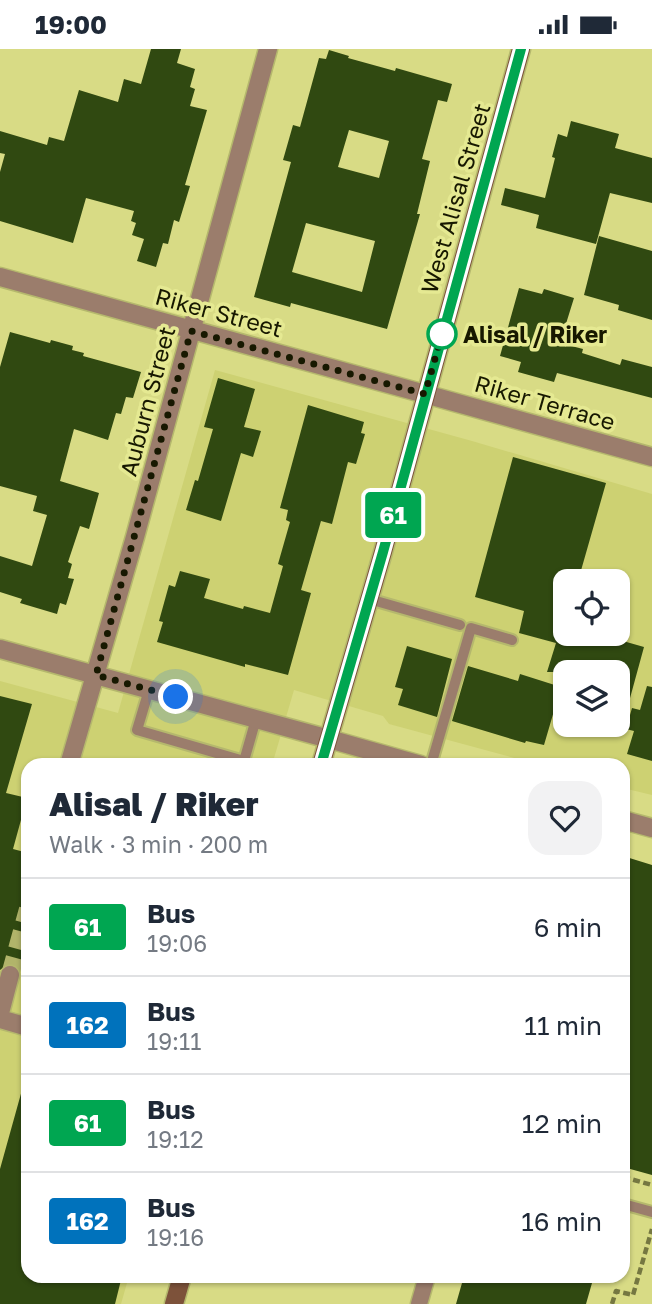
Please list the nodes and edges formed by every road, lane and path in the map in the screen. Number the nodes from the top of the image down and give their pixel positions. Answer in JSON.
{"nodes":[{"id":1,"x":268,"y":49,"type":"edge"},
{"id":2,"x":518,"y":50,"type":"edge"},
{"id":3,"x":0,"y":277,"type":"edge"},
{"id":4,"x":191,"y":331,"type":"junction"},
{"id":5,"x":425,"y":394,"type":"junction"},
{"id":6,"x":652,"y":457,"type":"edge"},
{"id":7,"x":369,"y":599,"type":"junction"},
{"id":8,"x":460,"y":625,"type":"dead end"},
{"id":9,"x":512,"y":640,"type":"dead end"},
{"id":10,"x":0,"y":649,"type":"edge"},
{"id":11,"x":96,"y":675,"type":"junction"},
{"id":12,"x":149,"y":690,"type":"junction"},
{"id":13,"x":256,"y":719,"type":"junction"},
{"id":14,"x":329,"y":739,"type":"junction"},
{"id":15,"x":71,"y":758,"type":"edge"},
{"id":16,"x":233,"y":758,"type":"edge"},
{"id":17,"x":245,"y":758,"type":"edge"},
{"id":18,"x":323,"y":758,"type":"edge"},
{"id":19,"x":396,"y":758,"type":"edge"},
{"id":20,"x":433,"y":758,"type":"edge"},
{"id":21,"x":630,"y":822,"type":"edge"},
{"id":22,"x":652,"y":828,"type":"edge"},
{"id":23,"x":10,"y":975,"type":"tunnel mouth"},
{"id":24,"x":0,"y":1013,"type":"edge"},
{"id":25,"x":0,"y":1019,"type":"edge"},
{"id":26,"x":21,"y":1025,"type":"edge"},
{"id":27,"x":630,"y":1179,"type":"edge"},
{"id":28,"x":652,"y":1185,"type":"edge"},
{"id":29,"x":630,"y":1206,"type":"edge"},
{"id":30,"x":652,"y":1212,"type":"edge"},
{"id":31,"x":652,"y":1227,"type":"edge"},
{"id":32,"x":180,"y":1283,"type":"edge"},
{"id":33,"x":425,"y":1283,"type":"edge"},
{"id":34,"x":174,"y":1304,"type":"edge"},
{"id":35,"x":419,"y":1304,"type":"edge"},
{"id":36,"x":612,"y":1304,"type":"edge"}],
"edges":[{"from":1,"to":4,"type":"street","name":"Auburn Street"},
{"from":2,"to":5,"type":"main road","name":"West Alisal Street"},
{"from":3,"to":4,"type":"street","name":"Riker Street"},
{"from":4,"to":5,"type":"street","name":"Riker Street"},
{"from":4,"to":11,"type":"street","name":"Auburn Street"},
{"from":5,"to":6,"type":"street","name":"Riker Terrace"},
{"from":5,"to":7,"type":"main road","name":"West Alisal Street"},
{"from":7,"to":8,"type":"lane"},
{"from":7,"to":14,"type":"main road","name":"West Alisal Street"},
{"from":9,"to":20,"type":"lane"},
{"from":10,"to":11,"type":"street"},
{"from":11,"to":12,"type":"street"},
{"from":11,"to":15,"type":"street","name":"Auburn Street"},
{"from":12,"to":13,"type":"street"},
{"from":12,"to":16,"type":"lane"},
{"from":13,"to":14,"type":"street"},
{"from":13,"to":17,"type":"lane"},
{"from":14,"to":18,"type":"main road","name":"West Alisal Street"},
{"from":14,"to":19,"type":"street"},
{"from":21,"to":22,"type":"street"},
{"from":23,"to":24,"type":"street"},
{"from":25,"to":26,"type":"street"},
{"from":27,"to":28,"type":"path"},
{"from":29,"to":30,"type":"lane"},
{"from":31,"to":36,"type":"path"},
{"from":32,"to":34,"type":"main road"},
{"from":33,"to":35,"type":"street"}]}
